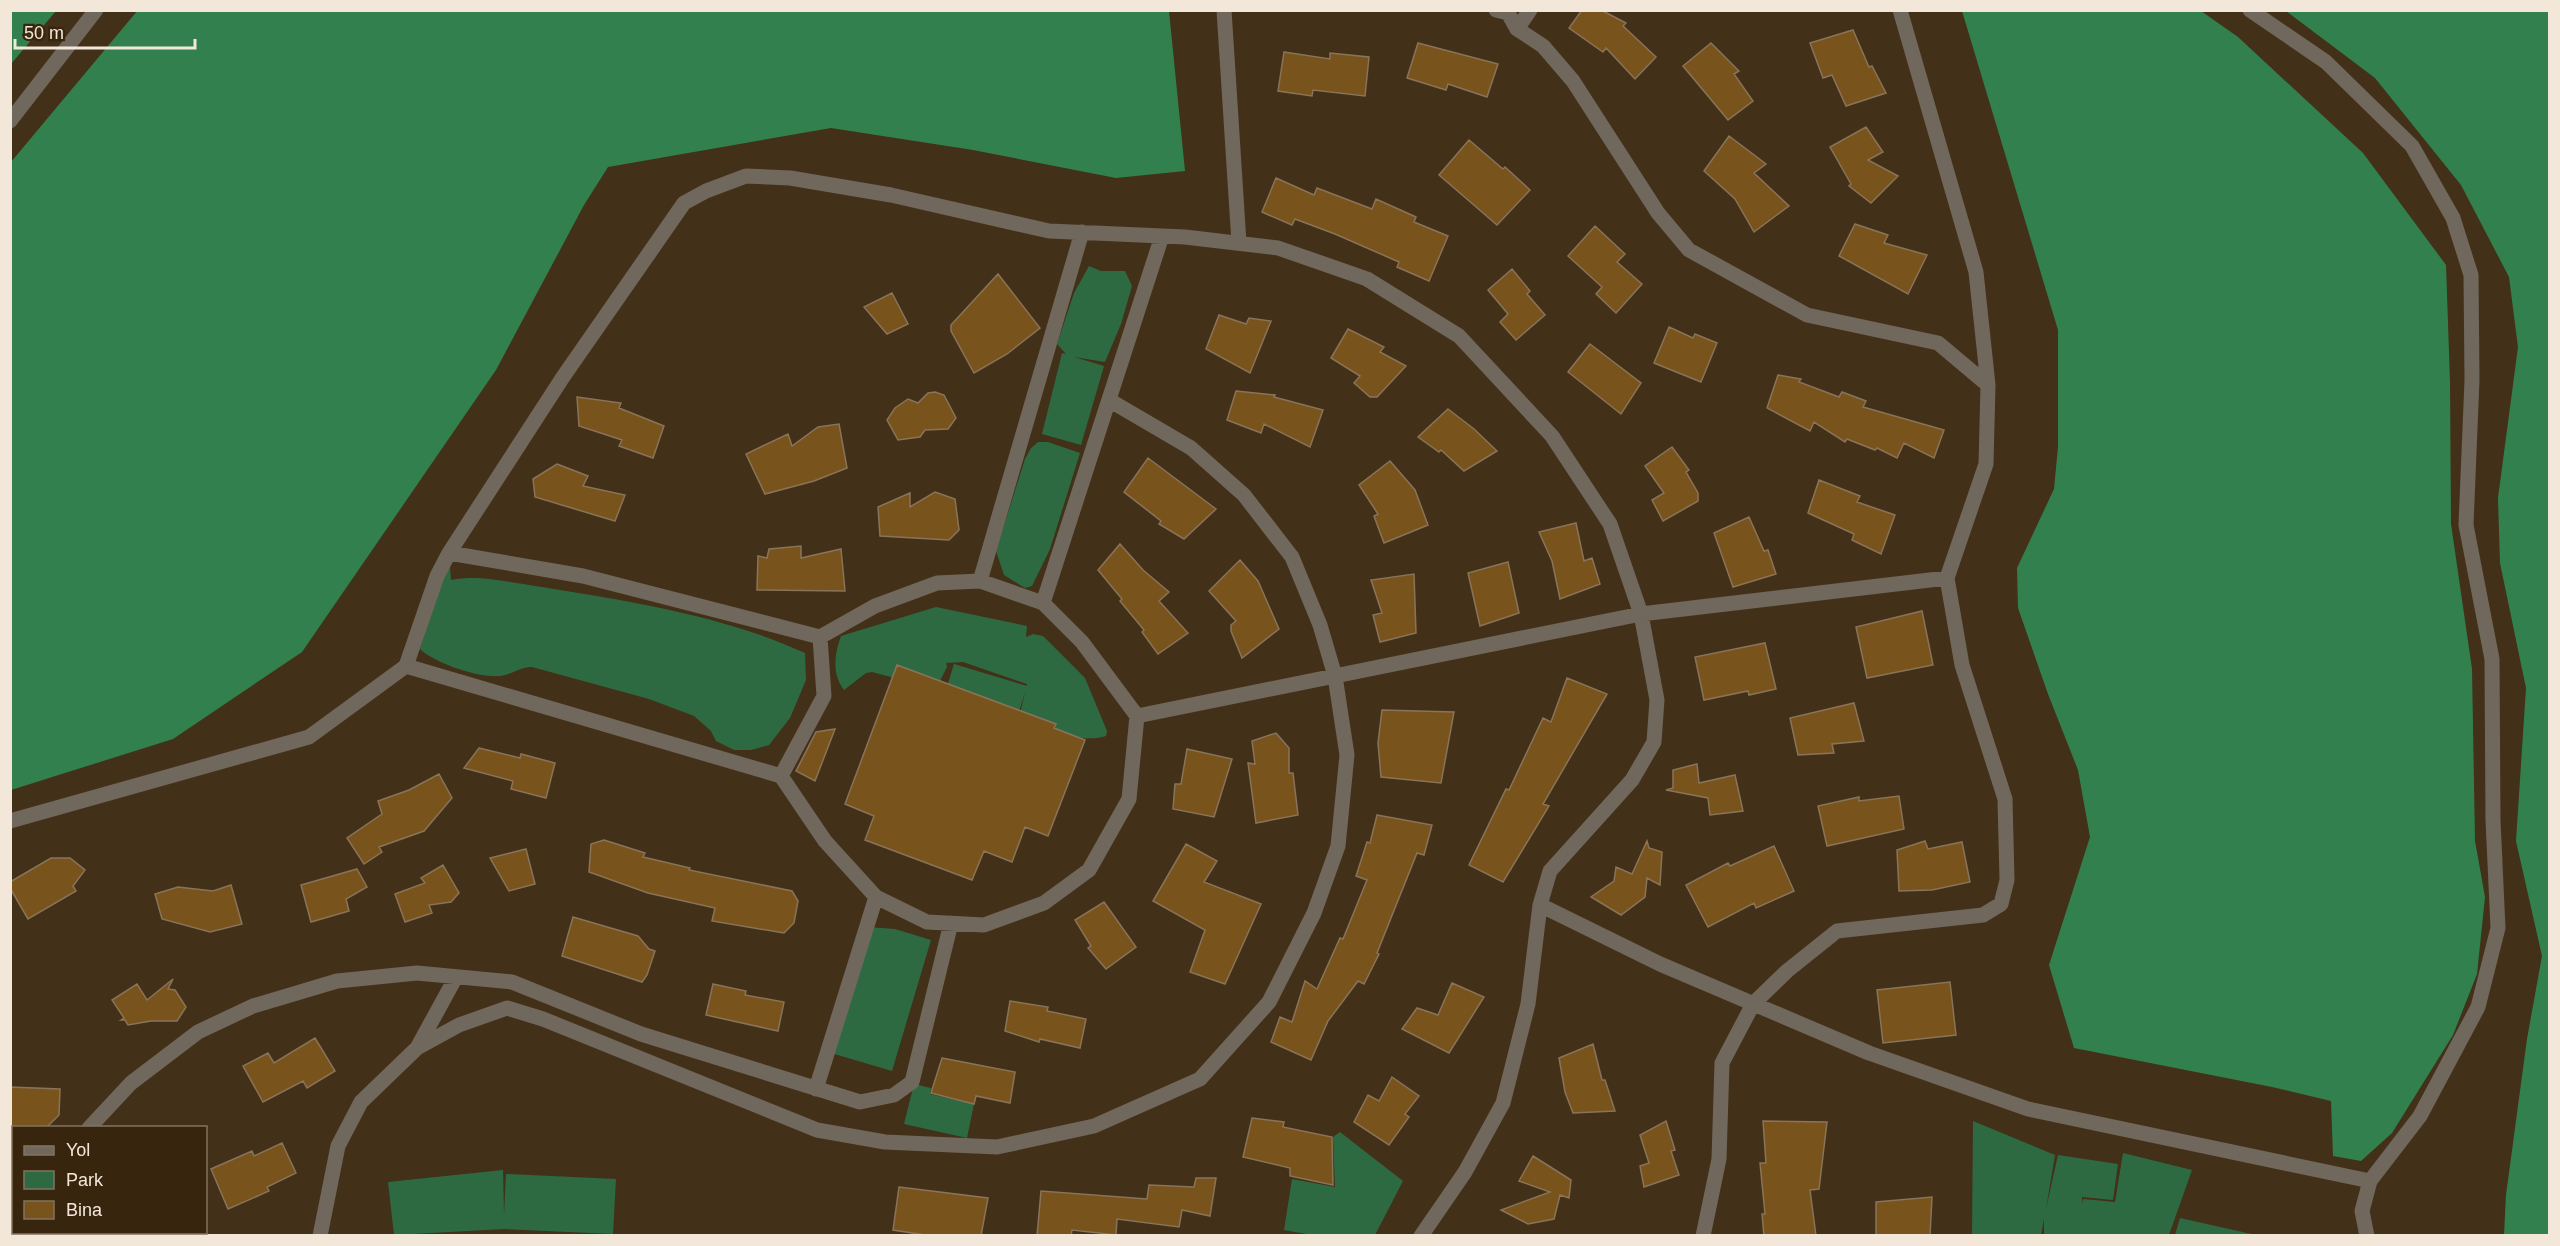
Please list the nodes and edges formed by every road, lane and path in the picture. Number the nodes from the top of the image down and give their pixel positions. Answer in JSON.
{"nodes":[{"id":1,"x":96,"y":10,"type":"edge"},
{"id":2,"x":1224,"y":10,"type":"edge"},
{"id":3,"x":1496,"y":10,"type":"edge"},
{"id":4,"x":1530,"y":10,"type":"edge"},
{"id":5,"x":1900,"y":10,"type":"edge"},
{"id":6,"x":2250,"y":10,"type":"edge"},
{"id":7,"x":1517,"y":29,"type":"junction"},
{"id":8,"x":10,"y":121,"type":"edge"},
{"id":9,"x":1082,"y":232,"type":"junction"},
{"id":10,"x":1162,"y":236,"type":"junction"},
{"id":11,"x":1239,"y":243,"type":"junction"},
{"id":12,"x":1988,"y":385,"type":"junction"},
{"id":13,"x":1109,"y":400,"type":"junction"},
{"id":14,"x":449,"y":553,"type":"junction"},
{"id":15,"x":1947,"y":578,"type":"junction"},
{"id":16,"x":980,"y":581,"type":"junction"},
{"id":17,"x":1043,"y":603,"type":"junction"},
{"id":18,"x":1641,"y":614,"type":"junction"},
{"id":19,"x":820,"y":637,"type":"junction"},
{"id":20,"x":406,"y":666,"type":"junction"},
{"id":21,"x":1335,"y":676,"type":"junction"},
{"id":22,"x":1137,"y":716,"type":"junction"},
{"id":23,"x":781,"y":776,"type":"junction"},
{"id":24,"x":10,"y":820,"type":"edge"},
{"id":25,"x":876,"y":897,"type":"junction"},
{"id":26,"x":1540,"y":905,"type":"junction"},
{"id":27,"x":951,"y":923,"type":"junction"},
{"id":28,"x":456,"y":977,"type":"junction"},
{"id":29,"x":1753,"y":1004,"type":"junction"},
{"id":30,"x":417,"y":1048,"type":"junction"},
{"id":31,"x":816,"y":1089,"type":"junction"},
{"id":32,"x":91,"y":1126,"type":"edge"},
{"id":33,"x":2370,"y":1181,"type":"junction"},
{"id":34,"x":320,"y":1236,"type":"edge"},
{"id":35,"x":1421,"y":1236,"type":"edge"},
{"id":36,"x":1703,"y":1236,"type":"edge"},
{"id":37,"x":2367,"y":1236,"type":"edge"}],
"edges":[{"from":1,"to":8,"type":"street"},
{"from":2,"to":11,"type":"street"},
{"from":3,"to":7,"type":"street"},
{"from":4,"to":7,"type":"street"},
{"from":5,"to":12,"type":"street"},
{"from":6,"to":33,"type":"street"},
{"from":7,"to":12,"type":"street"},
{"from":9,"to":10,"type":"street"},
{"from":9,"to":14,"type":"street"},
{"from":9,"to":16,"type":"street"},
{"from":10,"to":11,"type":"street"},
{"from":10,"to":13,"type":"street"},
{"from":11,"to":18,"type":"street"},
{"from":12,"to":15,"type":"street"},
{"from":13,"to":17,"type":"street"},
{"from":13,"to":21,"type":"street"},
{"from":14,"to":19,"type":"street"},
{"from":14,"to":20,"type":"street"},
{"from":15,"to":18,"type":"street"},
{"from":15,"to":29,"type":"street"},
{"from":16,"to":17,"type":"street"},
{"from":16,"to":19,"type":"street"},
{"from":17,"to":22,"type":"street"},
{"from":18,"to":21,"type":"street"},
{"from":18,"to":26,"type":"street"},
{"from":19,"to":23,"type":"street"},
{"from":20,"to":23,"type":"street"},
{"from":20,"to":24,"type":"street"},
{"from":21,"to":22,"type":"street"},
{"from":21,"to":30,"type":"street"},
{"from":22,"to":27,"type":"street"},
{"from":23,"to":25,"type":"street"},
{"from":25,"to":27,"type":"street"},
{"from":25,"to":31,"type":"street"},
{"from":26,"to":29,"type":"street"},
{"from":26,"to":35,"type":"street"},
{"from":27,"to":31,"type":"street"},
{"from":28,"to":30,"type":"street"},
{"from":28,"to":31,"type":"street"},
{"from":28,"to":32,"type":"street"},
{"from":29,"to":33,"type":"street"},
{"from":29,"to":36,"type":"street"},
{"from":30,"to":34,"type":"street"},
{"from":33,"to":37,"type":"street"}]}
